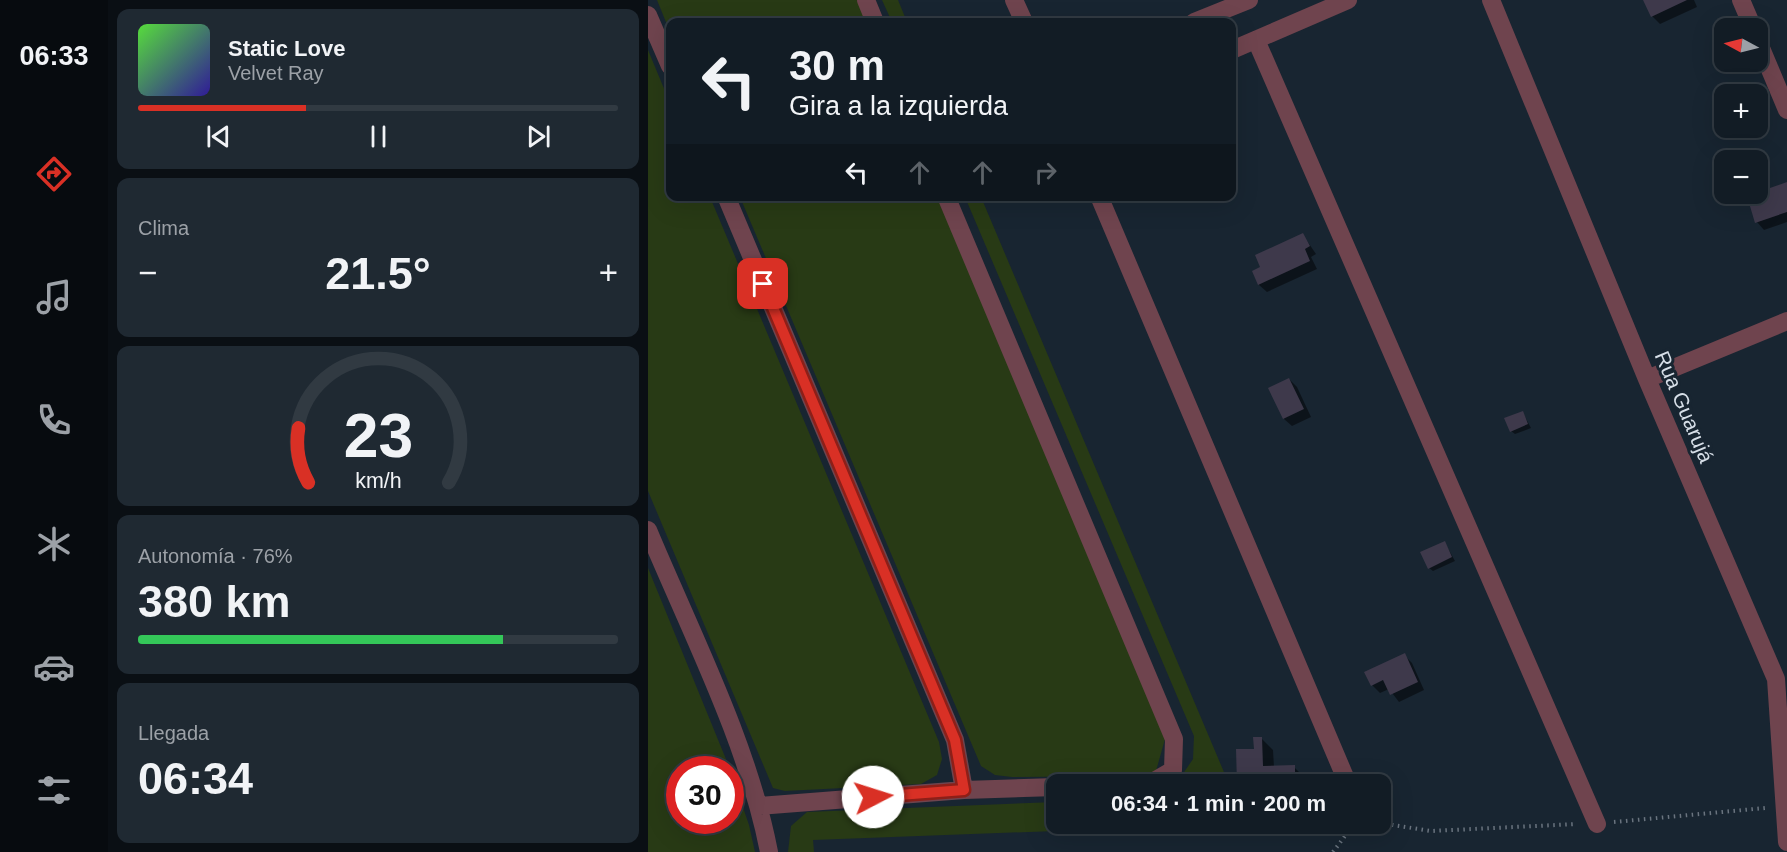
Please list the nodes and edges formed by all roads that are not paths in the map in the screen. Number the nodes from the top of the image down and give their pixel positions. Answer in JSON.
{"nodes":[{"id":1,"x":866,"y":0,"type":"edge"},
{"id":2,"x":1014,"y":0,"type":"edge"},
{"id":3,"x":1348,"y":0,"type":"edge"},
{"id":4,"x":1491,"y":0,"type":"edge"},
{"id":5,"x":1741,"y":0,"type":"edge"},
{"id":6,"x":1243,"y":1,"type":"edge"},
{"id":7,"x":648,"y":15,"type":"edge"},
{"id":8,"x":873,"y":18,"type":"edge"},
{"id":9,"x":1022,"y":18,"type":"edge"},
{"id":10,"x":1203,"y":18,"type":"edge"},
{"id":11,"x":1749,"y":18,"type":"edge"},
{"id":12,"x":1256,"y":40,"type":"junction"},
{"id":13,"x":1236,"y":48,"type":"edge"},
{"id":14,"x":666,"y":57,"type":"edge"},
{"id":15,"x":1768,"y":65,"type":"edge"},
{"id":16,"x":1787,"y":110,"type":"edge"},
{"id":17,"x":728,"y":201,"type":"edge"},
{"id":18,"x":948,"y":201,"type":"edge"},
{"id":19,"x":1101,"y":201,"type":"edge"},
{"id":20,"x":1787,"y":321,"type":"edge"},
{"id":21,"x":1647,"y":379,"type":"junction"},
{"id":22,"x":648,"y":530,"type":"edge"},
{"id":23,"x":1166,"y":774,"type":"edge"},
{"id":24,"x":1344,"y":774,"type":"edge"},
{"id":25,"x":1046,"y":787,"type":"edge"},
{"id":26,"x":964,"y":790,"type":"junction"},
{"id":27,"x":760,"y":806,"type":"junction"},
{"id":28,"x":1597,"y":824,"type":"dead end"},
{"id":29,"x":1787,"y":842,"type":"edge"},
{"id":30,"x":769,"y":852,"type":"edge"}],
"edges":[{"from":1,"to":8,"type":"street"},
{"from":2,"to":9,"type":"street"},
{"from":3,"to":12,"type":"street"},
{"from":4,"to":21,"type":"street","name":"Rua Guarujá"},
{"from":5,"to":11,"type":"street"},
{"from":6,"to":10,"type":"street"},
{"from":7,"to":14,"type":"street"},
{"from":12,"to":13,"type":"street"},
{"from":12,"to":28,"type":"street"},
{"from":15,"to":16,"type":"street"},
{"from":17,"to":26,"type":"street"},
{"from":18,"to":23,"type":"street"},
{"from":19,"to":24,"type":"street"},
{"from":20,"to":21,"type":"street"},
{"from":21,"to":29,"type":"street","name":"Rua Guarujá"},
{"from":22,"to":27,"type":"street"},
{"from":25,"to":26,"type":"street"},
{"from":26,"to":27,"type":"street"},
{"from":27,"to":30,"type":"street"}]}
